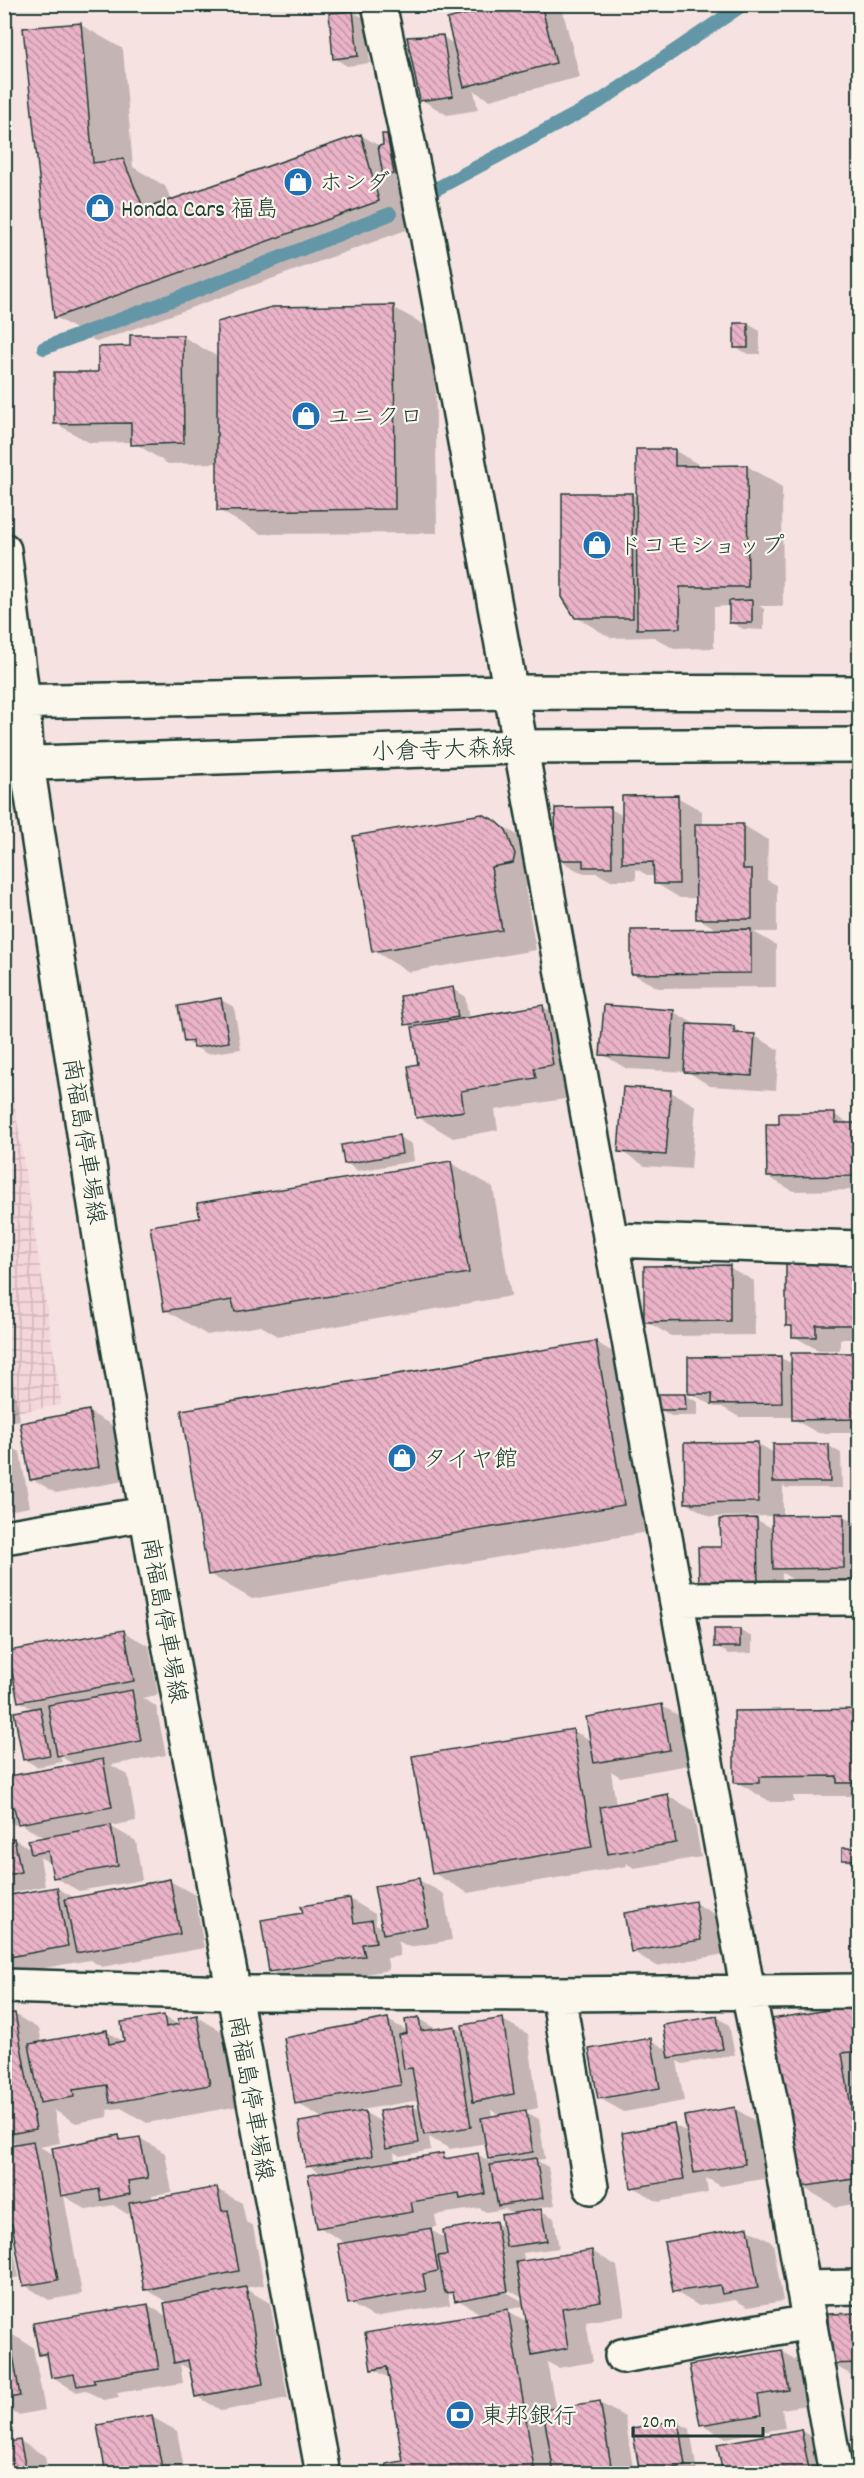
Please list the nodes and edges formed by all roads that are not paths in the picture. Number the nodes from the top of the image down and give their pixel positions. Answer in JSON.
{"nodes":[{"id":1,"x":379,"y":4,"type":"edge"},
{"id":2,"x":4,"y":550,"type":"edge"},
{"id":3,"x":510,"y":692,"type":"junction"},
{"id":4,"x":860,"y":693,"type":"edge"},
{"id":5,"x":14,"y":702,"type":"edge"},
{"id":6,"x":860,"y":745,"type":"edge"},
{"id":7,"x":519,"y":747,"type":"junction"},
{"id":8,"x":16,"y":764,"type":"edge"},
{"id":9,"x":610,"y":1240,"type":"junction"},
{"id":10,"x":860,"y":1248,"type":"edge"},
{"id":11,"x":146,"y":1514,"type":"junction"},
{"id":12,"x":4,"y":1537,"type":"edge"},
{"id":13,"x":860,"y":1598,"type":"edge"},
{"id":14,"x":676,"y":1599,"type":"junction"},
{"id":15,"x":4,"y":1986,"type":"edge"},
{"id":16,"x":860,"y":1991,"type":"edge"},
{"id":17,"x":748,"y":1992,"type":"junction"},
{"id":18,"x":232,"y":1993,"type":"junction"},
{"id":19,"x":558,"y":1994,"type":"junction"},
{"id":20,"x":591,"y":2187,"type":"dead end"},
{"id":21,"x":860,"y":2287,"type":"edge"},
{"id":22,"x":804,"y":2288,"type":"junction"},
{"id":23,"x":809,"y":2322,"type":"junction"},
{"id":24,"x":622,"y":2356,"type":"dead end"},
{"id":25,"x":323,"y":2474,"type":"edge"},
{"id":26,"x":836,"y":2474,"type":"edge"}],
"edges":[{"from":1,"to":3,"type":"street"},
{"from":2,"to":5,"type":"street","name":"南福島停車場線"},
{"from":3,"to":4,"type":"street"},
{"from":3,"to":5,"type":"street"},
{"from":3,"to":7,"type":"street"},
{"from":5,"to":8,"type":"street","name":"南福島停車場線"},
{"from":6,"to":7,"type":"street","name":"小倉寺大森線"},
{"from":7,"to":8,"type":"street","name":"小倉寺大森線"},
{"from":7,"to":9,"type":"street"},
{"from":8,"to":11,"type":"street","name":"南福島停車場線"},
{"from":9,"to":10,"type":"street"},
{"from":9,"to":14,"type":"street"},
{"from":11,"to":12,"type":"street"},
{"from":11,"to":18,"type":"street","name":"南福島停車場線"},
{"from":13,"to":14,"type":"street"},
{"from":14,"to":17,"type":"street"},
{"from":15,"to":18,"type":"street"},
{"from":16,"to":17,"type":"street"},
{"from":17,"to":19,"type":"street"},
{"from":17,"to":22,"type":"street"},
{"from":18,"to":19,"type":"street"},
{"from":18,"to":25,"type":"street","name":"南福島停車場線"},
{"from":19,"to":20,"type":"street"},
{"from":21,"to":22,"type":"street"},
{"from":22,"to":23,"type":"street"},
{"from":23,"to":24,"type":"street"},
{"from":23,"to":26,"type":"street"}]}
